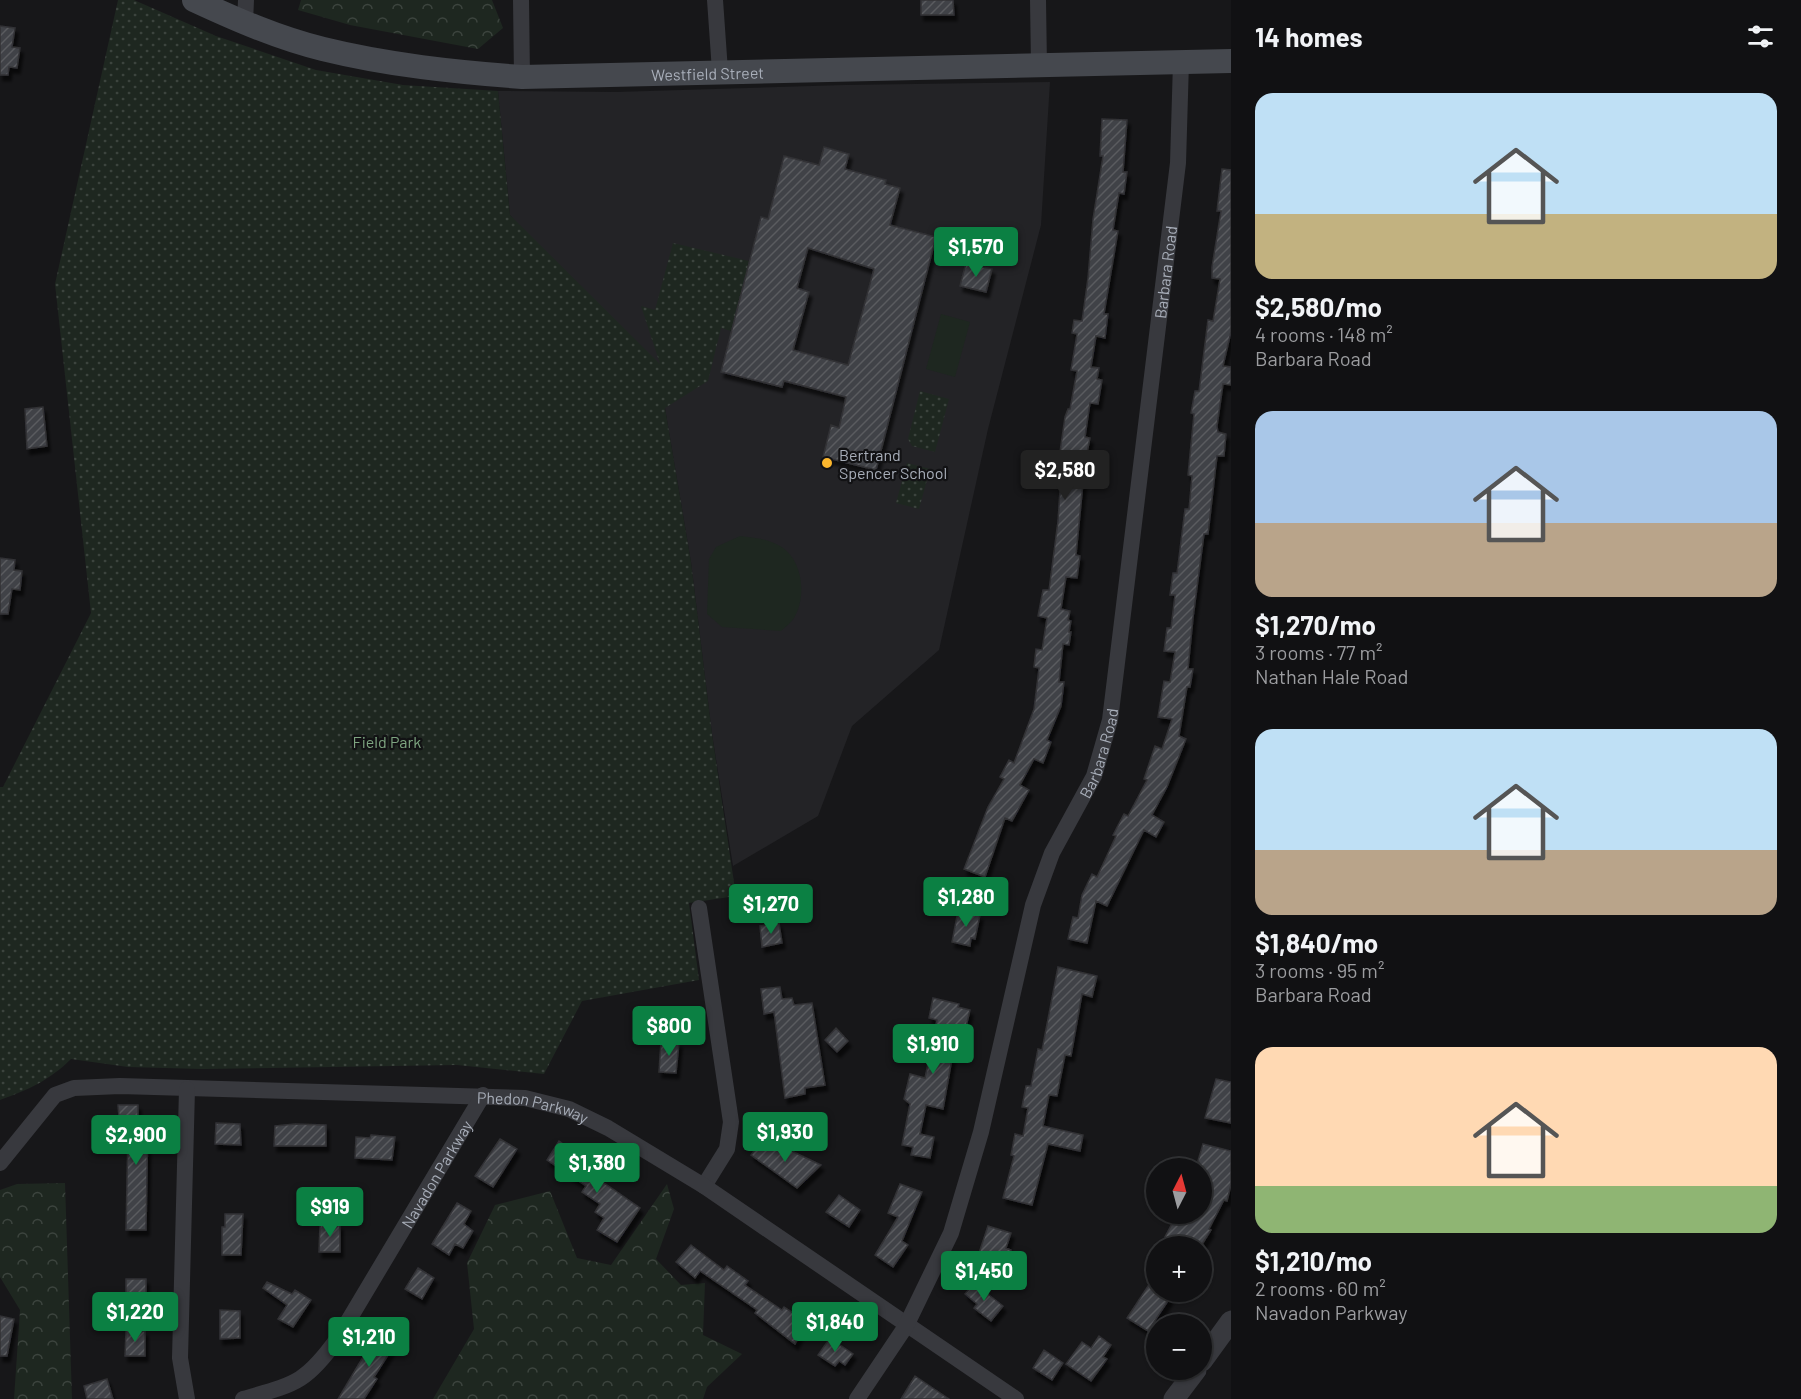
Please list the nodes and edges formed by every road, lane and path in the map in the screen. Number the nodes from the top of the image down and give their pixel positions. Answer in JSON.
{"nodes":[{"id":1,"x":194,"y":0,"type":"edge"},
{"id":2,"x":521,"y":0,"type":"edge"},
{"id":3,"x":715,"y":0,"type":"edge"},
{"id":4,"x":1038,"y":0,"type":"edge"},
{"id":5,"x":245,"y":11,"type":"edge"},
{"id":6,"x":1231,"y":61,"type":"edge"},
{"id":7,"x":1181,"y":62,"type":"junction"},
{"id":8,"x":1039,"y":66,"type":"junction"},
{"id":9,"x":720,"y":71,"type":"junction"},
{"id":10,"x":522,"y":76,"type":"junction"},
{"id":11,"x":699,"y":908,"type":"dead end"},
{"id":12,"x":187,"y":1089,"type":"junction"},
{"id":13,"x":483,"y":1095,"type":"junction"},
{"id":14,"x":0,"y":1163,"type":"edge"},
{"id":15,"x":704,"y":1186,"type":"junction"},
{"id":16,"x":1231,"y":1321,"type":"edge"},
{"id":17,"x":906,"y":1326,"type":"junction"},
{"id":18,"x":1212,"y":1347,"type":"edge"},
{"id":19,"x":1188,"y":1380,"type":"edge"},
{"id":20,"x":187,"y":1399,"type":"edge"},
{"id":21,"x":243,"y":1399,"type":"edge"},
{"id":22,"x":857,"y":1399,"type":"edge"},
{"id":23,"x":1016,"y":1399,"type":"edge"},
{"id":24,"x":1174,"y":1399,"type":"edge"}],
"edges":[{"from":1,"to":5,"type":"main road","name":"Westfield Street"},
{"from":2,"to":10,"type":"street"},
{"from":3,"to":9,"type":"street"},
{"from":4,"to":8,"type":"street"},
{"from":5,"to":10,"type":"main road","name":"Westfield Street"},
{"from":6,"to":7,"type":"main road","name":"Westfield Street"},
{"from":7,"to":8,"type":"main road","name":"Westfield Street"},
{"from":7,"to":17,"type":"street","name":"Barbara Road"},
{"from":8,"to":9,"type":"main road","name":"Westfield Street"},
{"from":9,"to":10,"type":"main road","name":"Westfield Street"},
{"from":11,"to":15,"type":"street"},
{"from":12,"to":13,"type":"street","name":"Phedon Parkway"},
{"from":12,"to":14,"type":"street","name":"Phedon Parkway"},
{"from":12,"to":20,"type":"street"},
{"from":13,"to":15,"type":"street","name":"Phedon Parkway"},
{"from":13,"to":21,"type":"street","name":"Navadon Parkway"},
{"from":15,"to":17,"type":"street","name":"Phedon Parkway"},
{"from":16,"to":18,"type":"street"},
{"from":17,"to":22,"type":"street","name":"Barbara Road"},
{"from":17,"to":23,"type":"street","name":"Phedon Parkway"},
{"from":19,"to":24,"type":"street"}]}
